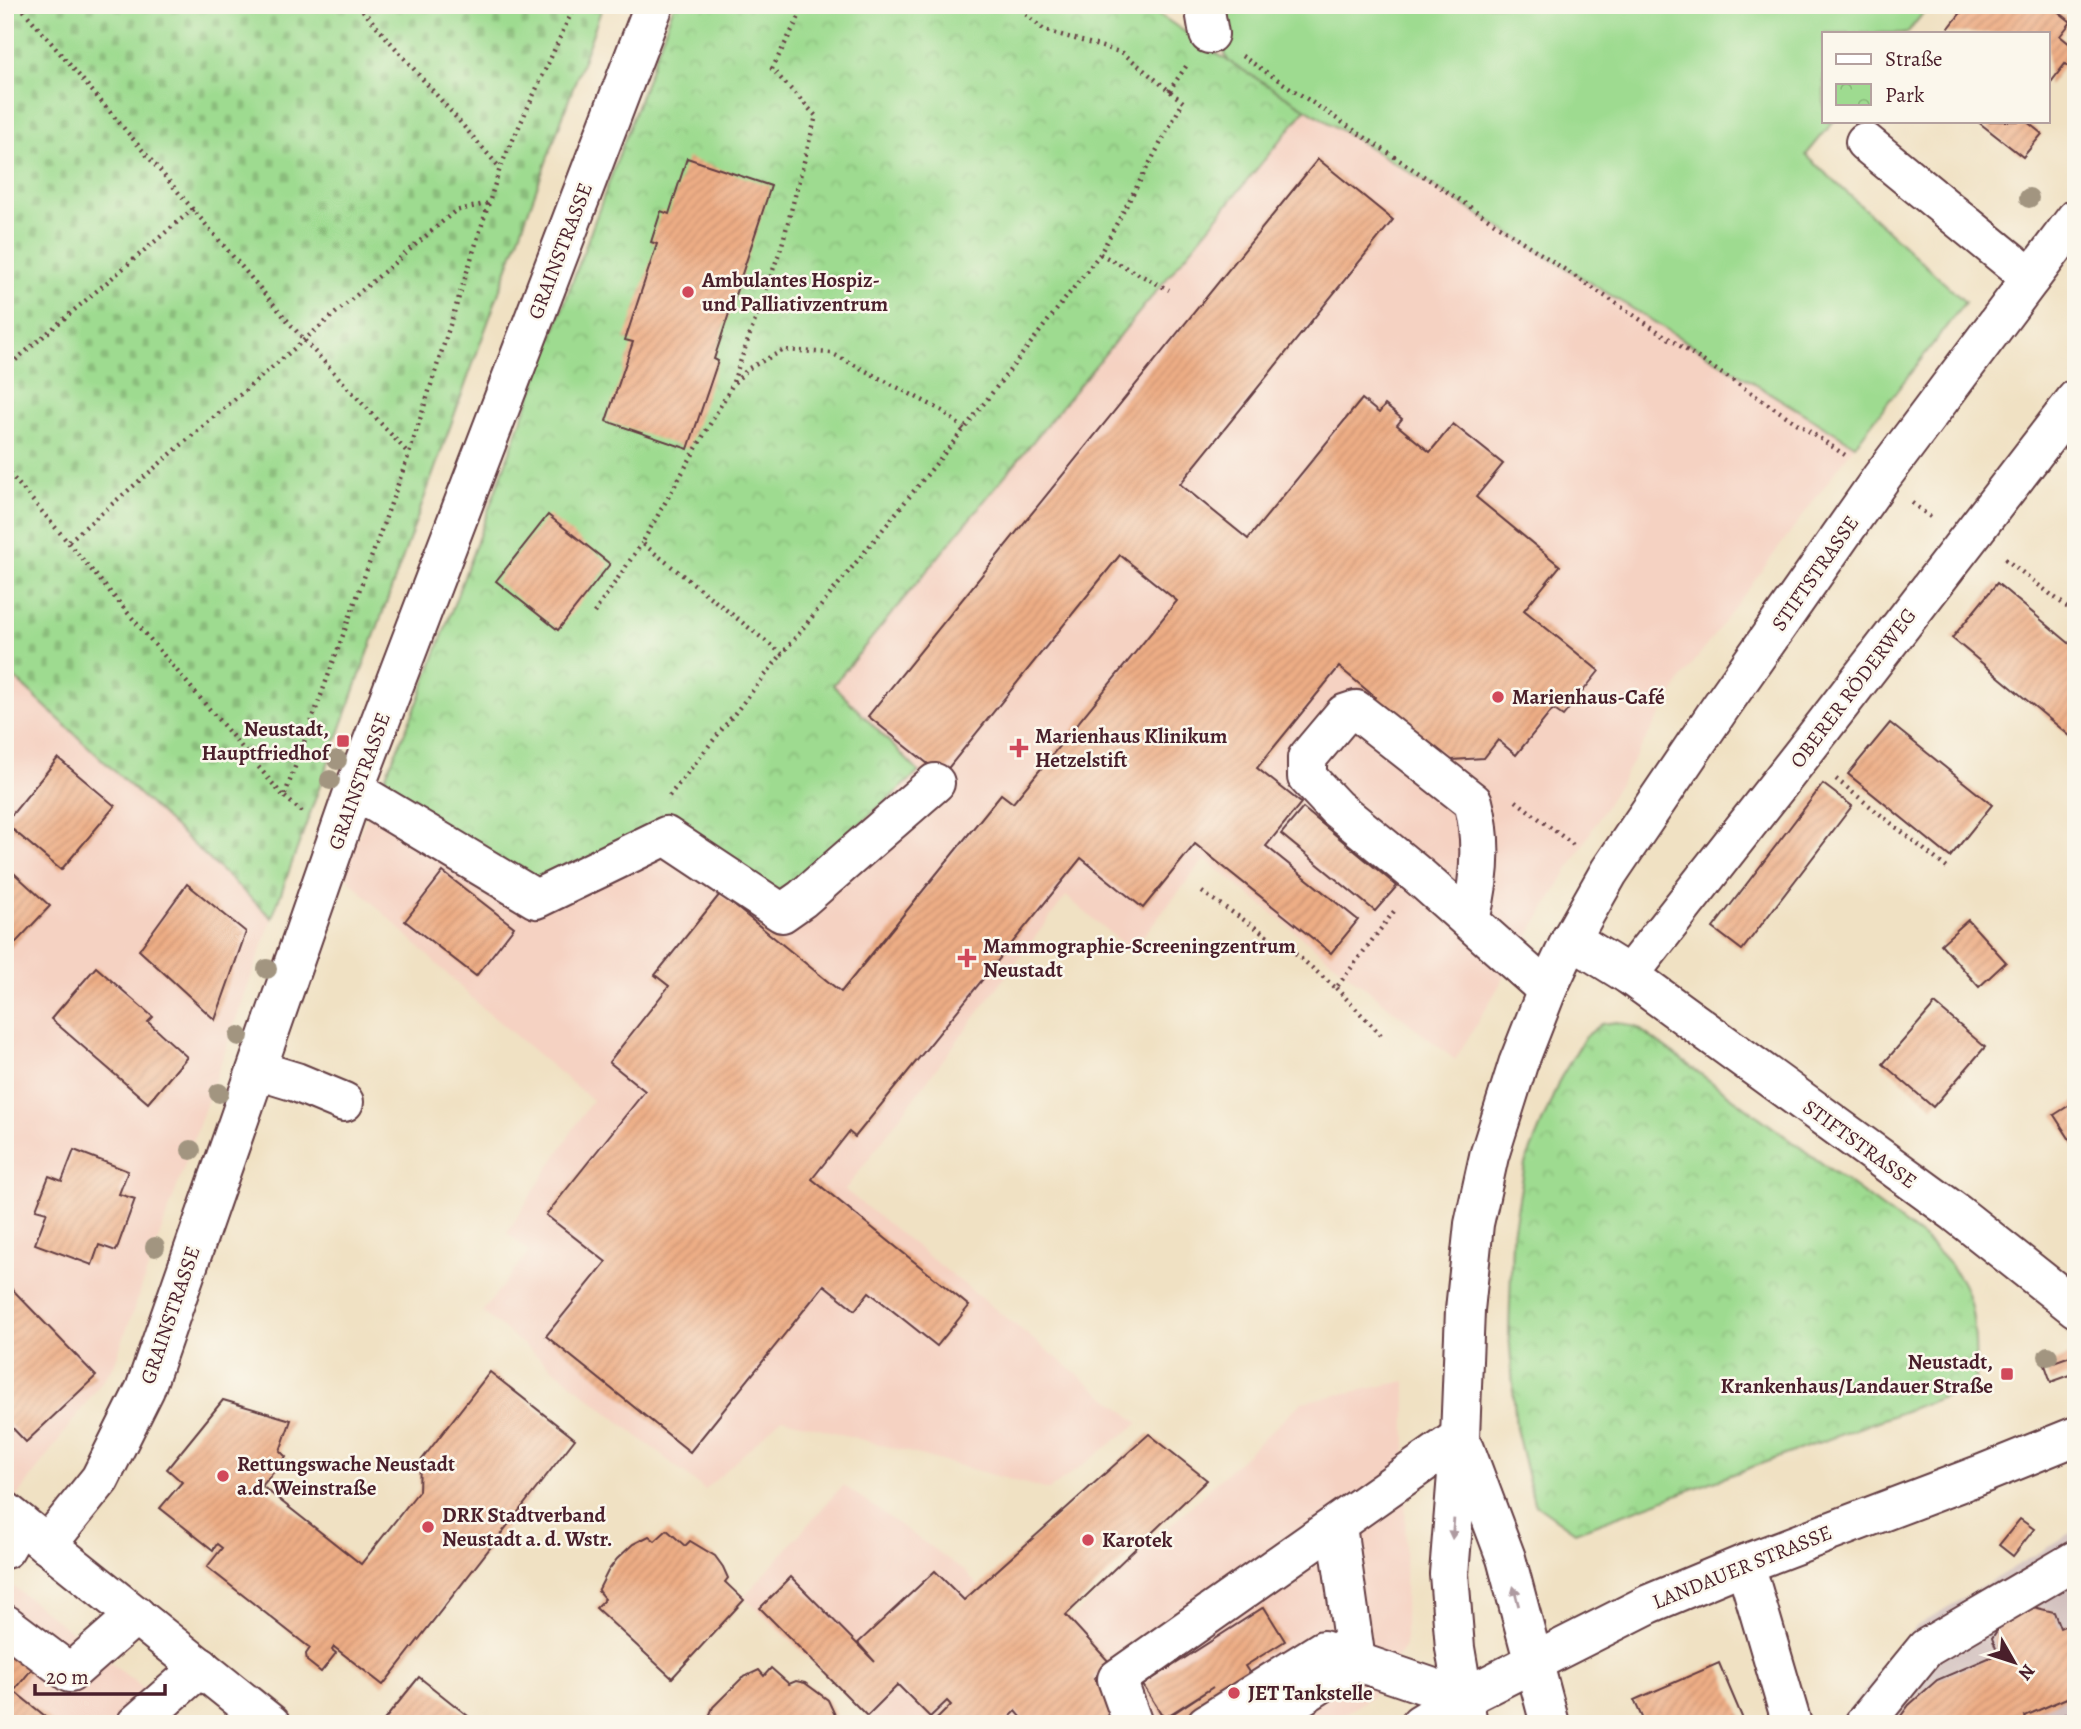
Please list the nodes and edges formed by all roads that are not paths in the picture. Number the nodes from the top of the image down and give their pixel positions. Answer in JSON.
{"nodes":[{"id":1,"x":654,"y":5,"type":"edge"},
{"id":2,"x":1865,"y":142,"type":"dead end"},
{"id":3,"x":2076,"y":218,"type":"edge"},
{"id":4,"x":2031,"y":278,"type":"junction"},
{"id":5,"x":2076,"y":399,"type":"edge"},
{"id":6,"x":935,"y":783,"type":"dead end"},
{"id":7,"x":354,"y":790,"type":"junction"},
{"id":8,"x":1470,"y":920,"type":"junction"},
{"id":9,"x":1571,"y":939,"type":"junction"},
{"id":10,"x":1629,"y":975,"type":"junction"},
{"id":11,"x":1547,"y":990,"type":"junction"},
{"id":12,"x":257,"y":1070,"type":"junction"},
{"id":13,"x":344,"y":1102,"type":"dead end"},
{"id":14,"x":2076,"y":1308,"type":"edge"},
{"id":15,"x":2076,"y":1436,"type":"edge"},
{"id":16,"x":1460,"y":1437,"type":"junction"},
{"id":17,"x":1337,"y":1526,"type":"junction"},
{"id":18,"x":19,"y":1532,"type":"edge"},
{"id":19,"x":2076,"y":1560,"type":"edge"},
{"id":20,"x":1745,"y":1564,"type":"junction"},
{"id":21,"x":136,"y":1615,"type":"junction"},
{"id":22,"x":5,"y":1624,"type":"edge"},
{"id":23,"x":1356,"y":1661,"type":"junction"},
{"id":24,"x":1533,"y":1662,"type":"junction"},
{"id":25,"x":201,"y":1667,"type":"junction"},
{"id":26,"x":1466,"y":1711,"type":"edge"},
{"id":27,"x":136,"y":1724,"type":"edge"},
{"id":28,"x":271,"y":1724,"type":"edge"},
{"id":29,"x":1133,"y":1724,"type":"edge"},
{"id":30,"x":1206,"y":1724,"type":"edge"},
{"id":31,"x":1258,"y":1724,"type":"edge"},
{"id":32,"x":1420,"y":1724,"type":"edge"},
{"id":33,"x":1550,"y":1724,"type":"edge"},
{"id":34,"x":1792,"y":1724,"type":"edge"},
{"id":35,"x":1864,"y":1724,"type":"edge"}],
"edges":[{"from":1,"to":7,"type":"street","name":"GRAINSTRASSE"},
{"from":2,"to":4,"type":"street"},
{"from":3,"to":4,"type":"street","name":"STIFTSTRASSE"},
{"from":4,"to":9,"type":"street","name":"STIFTSTRASSE"},
{"from":5,"to":10,"type":"street","name":"OBERER RÖDERWEG"},
{"from":6,"to":7,"type":"street"},
{"from":7,"to":12,"type":"street","name":"GRAINSTRASSE"},
{"from":8,"to":8,"type":"street"},
{"from":8,"to":11,"type":"street"},
{"from":9,"to":10,"type":"street","name":"STIFTSTRASSE"},
{"from":9,"to":11,"type":"street","name":"STIFTSTRASSE"},
{"from":10,"to":14,"type":"street","name":"STIFTSTRASSE"},
{"from":11,"to":16,"type":"street","name":"STIFTSTRASSE"},
{"from":12,"to":13,"type":"street"},
{"from":12,"to":18,"type":"street","name":"GRAINSTRASSE"},
{"from":15,"to":20,"type":"street","name":"LANDAUER STRASSE"},
{"from":16,"to":17,"type":"street"},
{"from":24,"to":16,"type":"street","name":"STIFTSTRASSE","one_way":true},
{"from":16,"to":26,"type":"street","name":"STIFTSTRASSE","one_way":true},
{"from":17,"to":23,"type":"street"},
{"from":17,"to":29,"type":"street"},
{"from":18,"to":21,"type":"street"},
{"from":19,"to":35,"type":"street"},
{"from":20,"to":24,"type":"street","name":"LANDAUER STRASSE"},
{"from":20,"to":34,"type":"street"},
{"from":21,"to":22,"type":"street"},
{"from":21,"to":25,"type":"street"},
{"from":23,"to":26,"type":"street"},
{"from":23,"to":30,"type":"street"},
{"from":23,"to":31,"type":"street"},
{"from":24,"to":26,"type":"street","name":"LANDAUER STRASSE"},
{"from":24,"to":33,"type":"street","name":"STIFTSTRASSE"},
{"from":25,"to":27,"type":"street"},
{"from":25,"to":28,"type":"street"},
{"from":26,"to":32,"type":"street","name":"LANDAUER STRASSE"}]}
